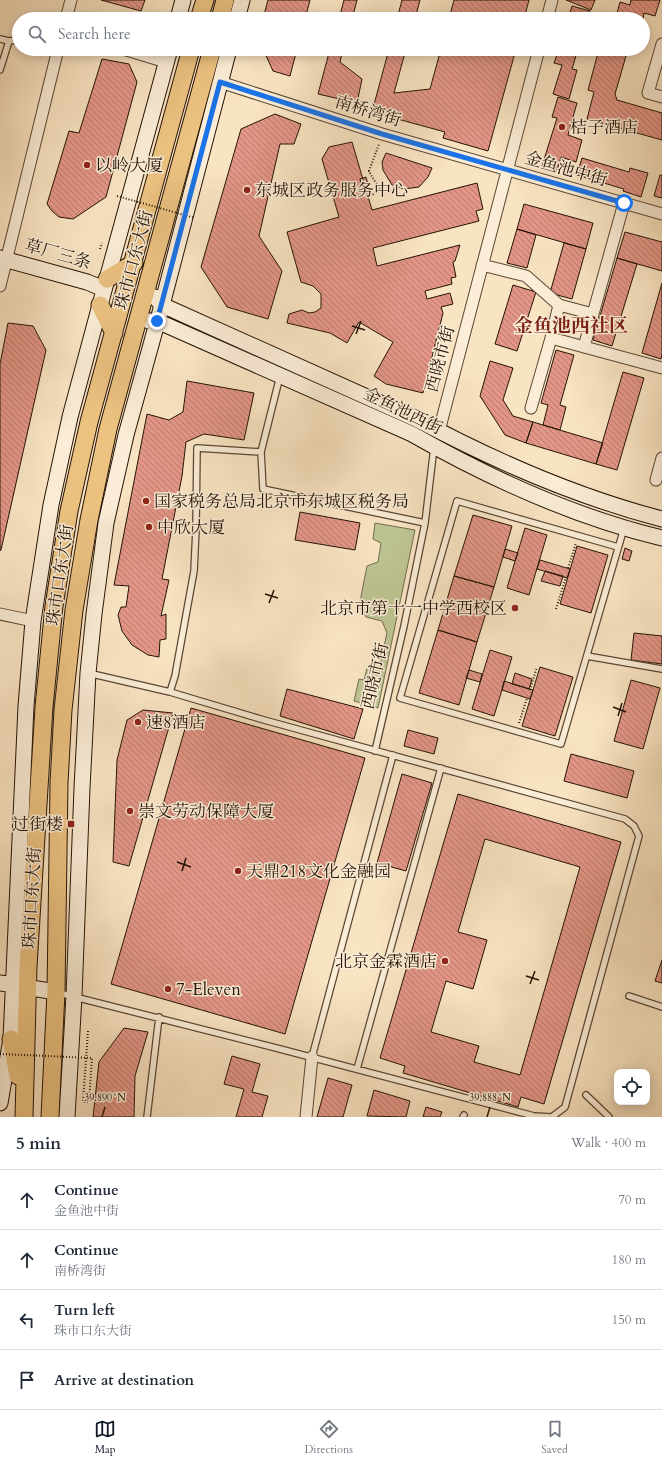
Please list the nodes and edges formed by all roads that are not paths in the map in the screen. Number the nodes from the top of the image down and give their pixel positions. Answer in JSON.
{"nodes":[{"id":1,"x":72,"y":0,"type":"edge"},
{"id":2,"x":183,"y":0,"type":"edge"},
{"id":3,"x":205,"y":0,"type":"edge"},
{"id":4,"x":225,"y":0,"type":"edge"},
{"id":5,"x":242,"y":0,"type":"edge"},
{"id":6,"x":552,"y":0,"type":"edge"},
{"id":7,"x":68,"y":12,"type":"edge"},
{"id":8,"x":180,"y":12,"type":"edge"},
{"id":9,"x":201,"y":12,"type":"edge"},
{"id":10,"x":222,"y":12,"type":"edge"},
{"id":11,"x":239,"y":12,"type":"edge"},
{"id":12,"x":549,"y":12,"type":"edge"},
{"id":13,"x":0,"y":39,"type":"edge"},
{"id":14,"x":9,"y":41,"type":"junction"},
{"id":15,"x":12,"y":41,"type":"edge"},
{"id":16,"x":662,"y":44,"type":"edge"},
{"id":17,"x":56,"y":56,"type":"edge"},
{"id":18,"x":168,"y":56,"type":"edge"},
{"id":19,"x":189,"y":56,"type":"edge"},
{"id":20,"x":210,"y":56,"type":"edge"},
{"id":21,"x":227,"y":56,"type":"edge"},
{"id":22,"x":537,"y":56,"type":"edge"},
{"id":23,"x":0,"y":70,"type":"edge"},
{"id":24,"x":220,"y":82,"type":"junction"},
{"id":25,"x":662,"y":97,"type":"edge"},
{"id":26,"x":507,"y":170,"type":"junction"},
{"id":27,"x":624,"y":203,"type":"junction"},
{"id":28,"x":662,"y":214,"type":"edge"},
{"id":29,"x":3,"y":259,"type":"edge"},
{"id":30,"x":134,"y":262,"type":"junction"},
{"id":31,"x":482,"y":265,"type":"junction"},
{"id":32,"x":148,"y":282,"type":"junction"},
{"id":33,"x":105,"y":284,"type":"junction"},
{"id":34,"x":0,"y":286,"type":"edge"},
{"id":35,"x":100,"y":305,"type":"junction"},
{"id":36,"x":162,"y":305,"type":"junction"},
{"id":37,"x":559,"y":305,"type":"junction"},
{"id":38,"x":593,"y":314,"type":"junction"},
{"id":39,"x":157,"y":321,"type":"junction"},
{"id":40,"x":114,"y":334,"type":"junction"},
{"id":41,"x":134,"y":335,"type":"junction"},
{"id":42,"x":550,"y":338,"type":"junction"},
{"id":43,"x":584,"y":347,"type":"junction"},
{"id":44,"x":286,"y":362,"type":"junction"},
{"id":45,"x":662,"y":368,"type":"edge"},
{"id":46,"x":280,"y":376,"type":"junction"},
{"id":47,"x":531,"y":408,"type":"dead end"},
{"id":48,"x":436,"y":439,"type":"junction"},
{"id":49,"x":261,"y":452,"type":"junction"},
{"id":50,"x":662,"y":458,"type":"edge"},
{"id":51,"x":656,"y":480,"type":"dead end"},
{"id":52,"x":662,"y":519,"type":"edge"},
{"id":53,"x":425,"y":523,"type":"junction"},
{"id":54,"x":624,"y":528,"type":"junction"},
{"id":55,"x":662,"y":538,"type":"edge"},
{"id":56,"x":618,"y":547,"type":"junction"},
{"id":57,"x":0,"y":614,"type":"edge"},
{"id":58,"x":33,"y":621,"type":"junction"},
{"id":59,"x":587,"y":656,"type":"junction"},
{"id":60,"x":662,"y":670,"type":"edge"},
{"id":61,"x":88,"y":673,"type":"junction"},
{"id":62,"x":170,"y":692,"type":"junction"},
{"id":63,"x":375,"y":751,"type":"junction"},
{"id":64,"x":393,"y":756,"type":"junction"},
{"id":65,"x":441,"y":768,"type":"junction"},
{"id":66,"x":31,"y":932,"type":"junction"},
{"id":67,"x":56,"y":936,"type":"junction"},
{"id":68,"x":14,"y":986,"type":"edge"},
{"id":69,"x":56,"y":992,"type":"junction"},
{"id":70,"x":74,"y":996,"type":"junction"},
{"id":71,"x":629,"y":996,"type":"dead end"},
{"id":72,"x":662,"y":1007,"type":"edge"},
{"id":73,"x":159,"y":1017,"type":"junction"},
{"id":74,"x":12,"y":1038,"type":"junction"},
{"id":75,"x":312,"y":1057,"type":"junction"},
{"id":76,"x":357,"y":1069,"type":"junction"},
{"id":77,"x":586,"y":1095,"type":"dead end"},
{"id":78,"x":0,"y":1103,"type":"edge"},
{"id":79,"x":24,"y":1114,"type":"edge"},
{"id":80,"x":50,"y":1117,"type":"edge"},
{"id":81,"x":68,"y":1117,"type":"edge"},
{"id":82,"x":147,"y":1117,"type":"edge"},
{"id":83,"x":306,"y":1117,"type":"edge"},
{"id":84,"x":609,"y":1117,"type":"edge"}],
"edges":[{"from":1,"to":7,"type":"street"},
{"from":2,"to":8,"type":"street"},
{"from":3,"to":9,"type":"main road"},
{"from":4,"to":10,"type":"main road"},
{"from":5,"to":11,"type":"street"},
{"from":6,"to":12,"type":"street"},
{"from":13,"to":14,"type":"lane"},
{"from":14,"to":15,"type":"lane"},
{"from":14,"to":23,"type":"lane"},
{"from":16,"to":25,"type":"street"},
{"from":17,"to":29,"type":"street"},
{"from":18,"to":33,"type":"street","name":"珠市口东大街"},
{"from":19,"to":30,"type":"main road","name":"珠市口东大街"},
{"from":20,"to":32,"type":"main road","name":"珠市口东大街"},
{"from":21,"to":24,"type":"street"},
{"from":22,"to":26,"type":"street","name":"西晓市街"},
{"from":24,"to":26,"type":"street","name":"南桥湾街"},
{"from":24,"to":36,"type":"street"},
{"from":26,"to":27,"type":"street","name":"金鱼池中街"},
{"from":26,"to":31,"type":"street","name":"西晓市街"},
{"from":27,"to":28,"type":"street","name":"金鱼池中街"},
{"from":27,"to":38,"type":"street"},
{"from":29,"to":33,"type":"street","name":"草厂三条"},
{"from":29,"to":34,"type":"street"},
{"from":30,"to":33,"type":"main road"},
{"from":30,"to":40,"type":"main road","name":"珠市口东大街"},
{"from":31,"to":37,"type":"street"},
{"from":31,"to":48,"type":"street","name":"西晓市街"},
{"from":32,"to":36,"type":"street"},
{"from":32,"to":41,"type":"main road","name":"珠市口东大街"},
{"from":33,"to":35,"type":"street","name":"珠市口东大街"},
{"from":35,"to":40,"type":"main road"},
{"from":35,"to":58,"type":"street","name":"珠市口东大街"},
{"from":36,"to":39,"type":"street"},
{"from":36,"to":44,"type":"street","name":"金鱼池西街"},
{"from":37,"to":38,"type":"street"},
{"from":37,"to":42,"type":"street"},
{"from":38,"to":43,"type":"street"},
{"from":39,"to":41,"type":"street"},
{"from":39,"to":46,"type":"street","name":"金鱼池西街"},
{"from":39,"to":61,"type":"street"},
{"from":40,"to":66,"type":"main road","name":"珠市口东大街"},
{"from":41,"to":67,"type":"main road","name":"珠市口东大街"},
{"from":42,"to":43,"type":"street"},
{"from":42,"to":47,"type":"street"},
{"from":43,"to":45,"type":"street"},
{"from":44,"to":46,"type":"lane"},
{"from":44,"to":48,"type":"street","name":"金鱼池西街"},
{"from":46,"to":48,"type":"street","name":"金鱼池西街"},
{"from":46,"to":49,"type":"lane"},
{"from":48,"to":52,"type":"street","name":"金鱼池西街"},
{"from":48,"to":53,"type":"lane","name":"西晓市街"},
{"from":48,"to":54,"type":"street","name":"金鱼池西街"},
{"from":49,"to":53,"type":"lane"},
{"from":49,"to":62,"type":"lane"},
{"from":50,"to":51,"type":"street"},
{"from":53,"to":63,"type":"lane","name":"西晓市街"},
{"from":54,"to":55,"type":"street","name":"金鱼池西街"},
{"from":54,"to":56,"type":"lane"},
{"from":56,"to":59,"type":"lane"},
{"from":56,"to":59,"type":"lane"},
{"from":57,"to":58,"type":"street"},
{"from":58,"to":68,"type":"street","name":"珠市口东大街"},
{"from":59,"to":60,"type":"lane"},
{"from":61,"to":62,"type":"lane"},
{"from":61,"to":70,"type":"street"},
{"from":62,"to":63,"type":"lane"},
{"from":63,"to":64,"type":"lane"},
{"from":64,"to":65,"type":"lane"},
{"from":64,"to":75,"type":"lane"},
{"from":65,"to":76,"type":"lane"},
{"from":65,"to":76,"type":"lane"},
{"from":66,"to":67,"type":"main road"},
{"from":66,"to":68,"type":"main road","name":"珠市口东大街"},
{"from":67,"to":69,"type":"main road","name":"珠市口东大街"},
{"from":68,"to":69,"type":"street"},
{"from":68,"to":74,"type":"street","name":"珠市口东大街"},
{"from":68,"to":79,"type":"main road","name":"珠市口东大街"},
{"from":69,"to":70,"type":"lane"},
{"from":69,"to":80,"type":"main road","name":"珠市口东大街"},
{"from":70,"to":73,"type":"lane"},
{"from":70,"to":81,"type":"street"},
{"from":71,"to":72,"type":"lane"},
{"from":73,"to":75,"type":"lane"},
{"from":73,"to":82,"type":"lane"},
{"from":74,"to":78,"type":"street","name":"珠市口东大街"},
{"from":74,"to":79,"type":"main road"},
{"from":75,"to":76,"type":"lane"},
{"from":75,"to":83,"type":"street"},
{"from":77,"to":84,"type":"lane"}]}
